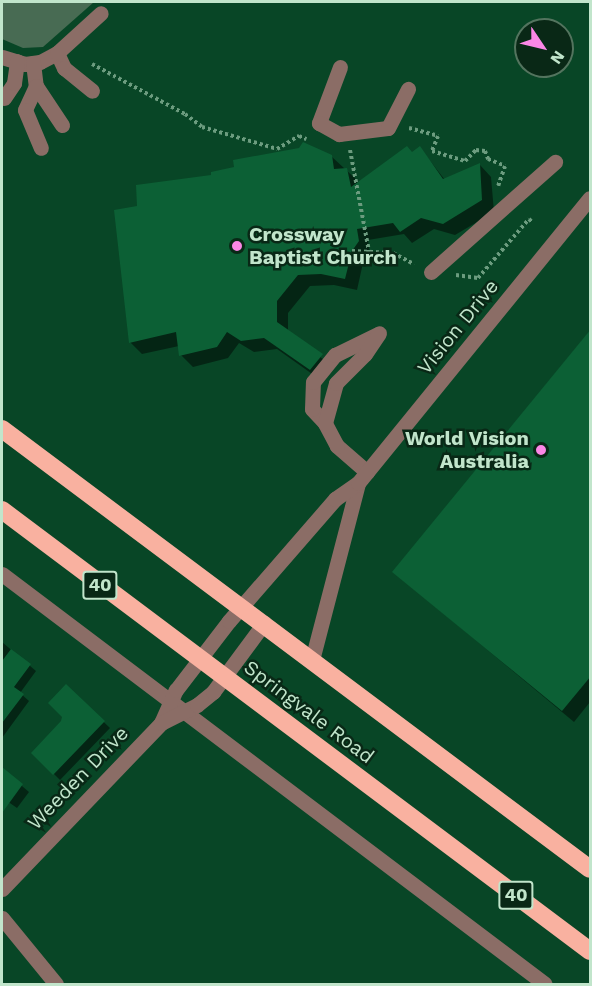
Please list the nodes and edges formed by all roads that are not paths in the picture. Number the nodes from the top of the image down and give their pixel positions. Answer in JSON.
{"nodes":[{"id":1,"x":101,"y":13,"type":"dead end"},
{"id":2,"x":57,"y":53,"type":"junction"},
{"id":3,"x":2,"y":57,"type":"edge"},
{"id":4,"x":25,"y":62,"type":"junction"},
{"id":5,"x":340,"y":68,"type":"dead end"},
{"id":6,"x":36,"y":86,"type":"junction"},
{"id":7,"x":408,"y":88,"type":"dead end"},
{"id":8,"x":92,"y":91,"type":"dead end"},
{"id":9,"x":4,"y":98,"type":"dead end"},
{"id":10,"x":62,"y":125,"type":"dead end"},
{"id":11,"x":41,"y":148,"type":"dead end"},
{"id":12,"x":555,"y":162,"type":"dead end"},
{"id":13,"x":591,"y":198,"type":"edge"},
{"id":14,"x":430,"y":273,"type":"dead end"},
{"id":15,"x":325,"y":423,"type":"junction"},
{"id":16,"x":2,"y":429,"type":"edge"},
{"id":17,"x":362,"y":478,"type":"junction"},
{"id":18,"x":2,"y":510,"type":"edge"},
{"id":19,"x":2,"y":574,"type":"edge"},
{"id":20,"x":242,"y":606,"type":"junction"},
{"id":21,"x":264,"y":623,"type":"junction"},
{"id":22,"x":200,"y":658,"type":"junction"},
{"id":23,"x":312,"y":660,"type":"junction"},
{"id":24,"x":224,"y":677,"type":"junction"},
{"id":25,"x":175,"y":708,"type":"junction"},
{"id":26,"x":591,"y":869,"type":"edge"},
{"id":27,"x":2,"y":889,"type":"edge"},
{"id":28,"x":2,"y":918,"type":"edge"},
{"id":29,"x":591,"y":951,"type":"edge"},
{"id":30,"x":56,"y":984,"type":"edge"},
{"id":31,"x":545,"y":984,"type":"edge"}],
"edges":[{"from":1,"to":2,"type":"street"},
{"from":2,"to":4,"type":"street"},
{"from":2,"to":8,"type":"street"},
{"from":3,"to":4,"type":"street"},
{"from":4,"to":6,"type":"street"},
{"from":4,"to":9,"type":"street"},
{"from":5,"to":7,"type":"street"},
{"from":6,"to":10,"type":"street"},
{"from":6,"to":11,"type":"street"},
{"from":12,"to":14,"type":"street"},
{"from":13,"to":17,"type":"street","name":"Vision Drive"},
{"from":15,"to":15,"type":"street"},
{"from":15,"to":17,"type":"street"},
{"from":16,"to":20,"type":"highway"},
{"from":17,"to":20,"type":"street","name":"Vision Drive"},
{"from":17,"to":23,"type":"street","name":"Vision Drive"},
{"from":18,"to":22,"type":"highway","name":"Springvale Road","number":"40"},
{"from":19,"to":25,"type":"street"},
{"from":20,"to":21,"type":"highway"},
{"from":20,"to":22,"type":"street","name":"Weeden Drive"},
{"from":21,"to":23,"type":"highway"},
{"from":21,"to":24,"type":"street","name":"Weeden Drive"},
{"from":22,"to":24,"type":"highway","name":"Springvale Road","number":"40"},
{"from":22,"to":25,"type":"street","name":"Weeden Drive"},
{"from":23,"to":26,"type":"highway"},
{"from":24,"to":25,"type":"street","name":"Weeden Drive"},
{"from":24,"to":29,"type":"highway","name":"Springvale Road","number":"40"},
{"from":25,"to":27,"type":"street","name":"Weeden Drive"},
{"from":25,"to":31,"type":"street"},
{"from":28,"to":30,"type":"street"}]}
